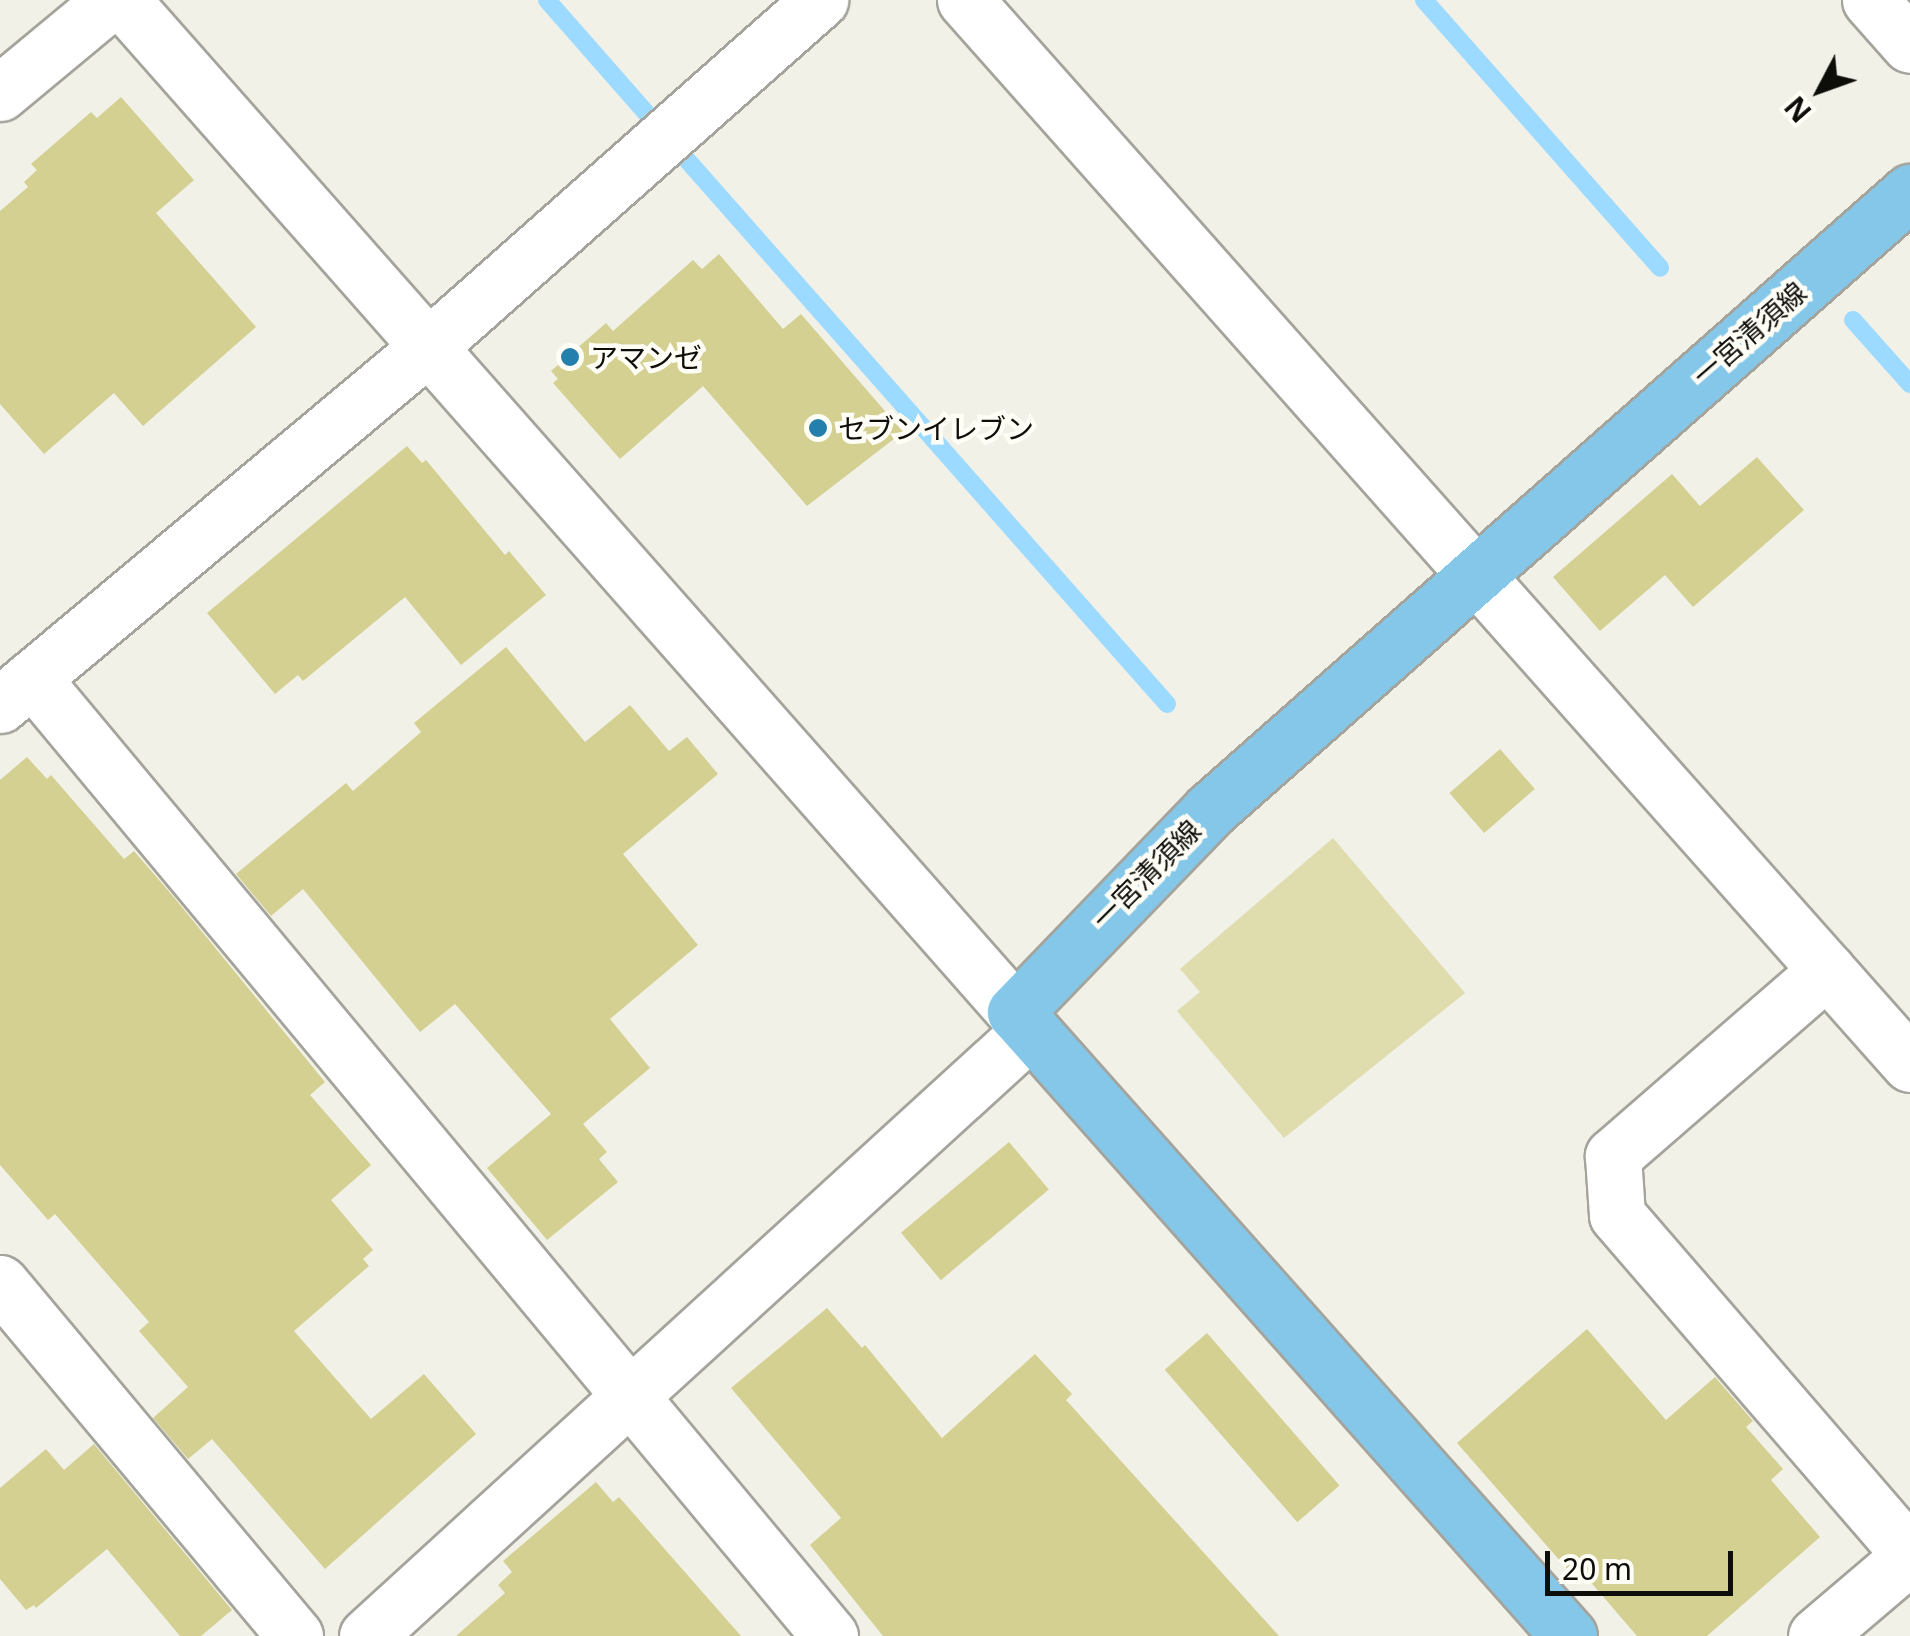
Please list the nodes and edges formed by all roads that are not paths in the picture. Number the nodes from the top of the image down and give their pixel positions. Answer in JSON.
{"nodes":[{"id":1,"x":112,"y":0,"type":"edge"},
{"id":2,"x":122,"y":0,"type":"edge"},
{"id":3,"x":820,"y":0,"type":"edge"},
{"id":4,"x":965,"y":0,"type":"edge"},
{"id":5,"x":1870,"y":0,"type":"edge"},
{"id":6,"x":1910,"y":45,"type":"edge"},
{"id":7,"x":0,"y":93,"type":"edge"},
{"id":8,"x":1910,"y":192,"type":"edge"},
{"id":9,"x":428,"y":347,"type":"junction"},
{"id":10,"x":1474,"y":573,"type":"junction"},
{"id":11,"x":16,"y":692,"type":"edge"},
{"id":12,"x":1827,"y":970,"type":"junction"},
{"id":13,"x":1023,"y":1021,"type":"junction"},
{"id":14,"x":1910,"y":1064,"type":"edge"},
{"id":15,"x":0,"y":1283,"type":"edge"},
{"id":16,"x":628,"y":1398,"type":"junction"},
{"id":17,"x":1910,"y":1555,"type":"edge"},
{"id":18,"x":295,"y":1636,"type":"edge"},
{"id":19,"x":367,"y":1636,"type":"edge"},
{"id":20,"x":830,"y":1636,"type":"edge"},
{"id":21,"x":1570,"y":1636,"type":"edge"},
{"id":22,"x":1816,"y":1636,"type":"edge"}],
"edges":[{"from":1,"to":7,"type":"street"},
{"from":2,"to":9,"type":"street"},
{"from":3,"to":9,"type":"street"},
{"from":4,"to":10,"type":"street"},
{"from":5,"to":6,"type":"street"},
{"from":8,"to":10,"type":"main road","name":"一宮清須線"},
{"from":9,"to":11,"type":"street"},
{"from":9,"to":13,"type":"street"},
{"from":10,"to":12,"type":"street"},
{"from":10,"to":13,"type":"main road","name":"一宮清須線"},
{"from":11,"to":16,"type":"street"},
{"from":12,"to":14,"type":"street"},
{"from":12,"to":17,"type":"street"},
{"from":13,"to":16,"type":"street"},
{"from":13,"to":21,"type":"main road"},
{"from":15,"to":18,"type":"street"},
{"from":16,"to":19,"type":"street"},
{"from":16,"to":20,"type":"street"},
{"from":17,"to":22,"type":"street"}]}
